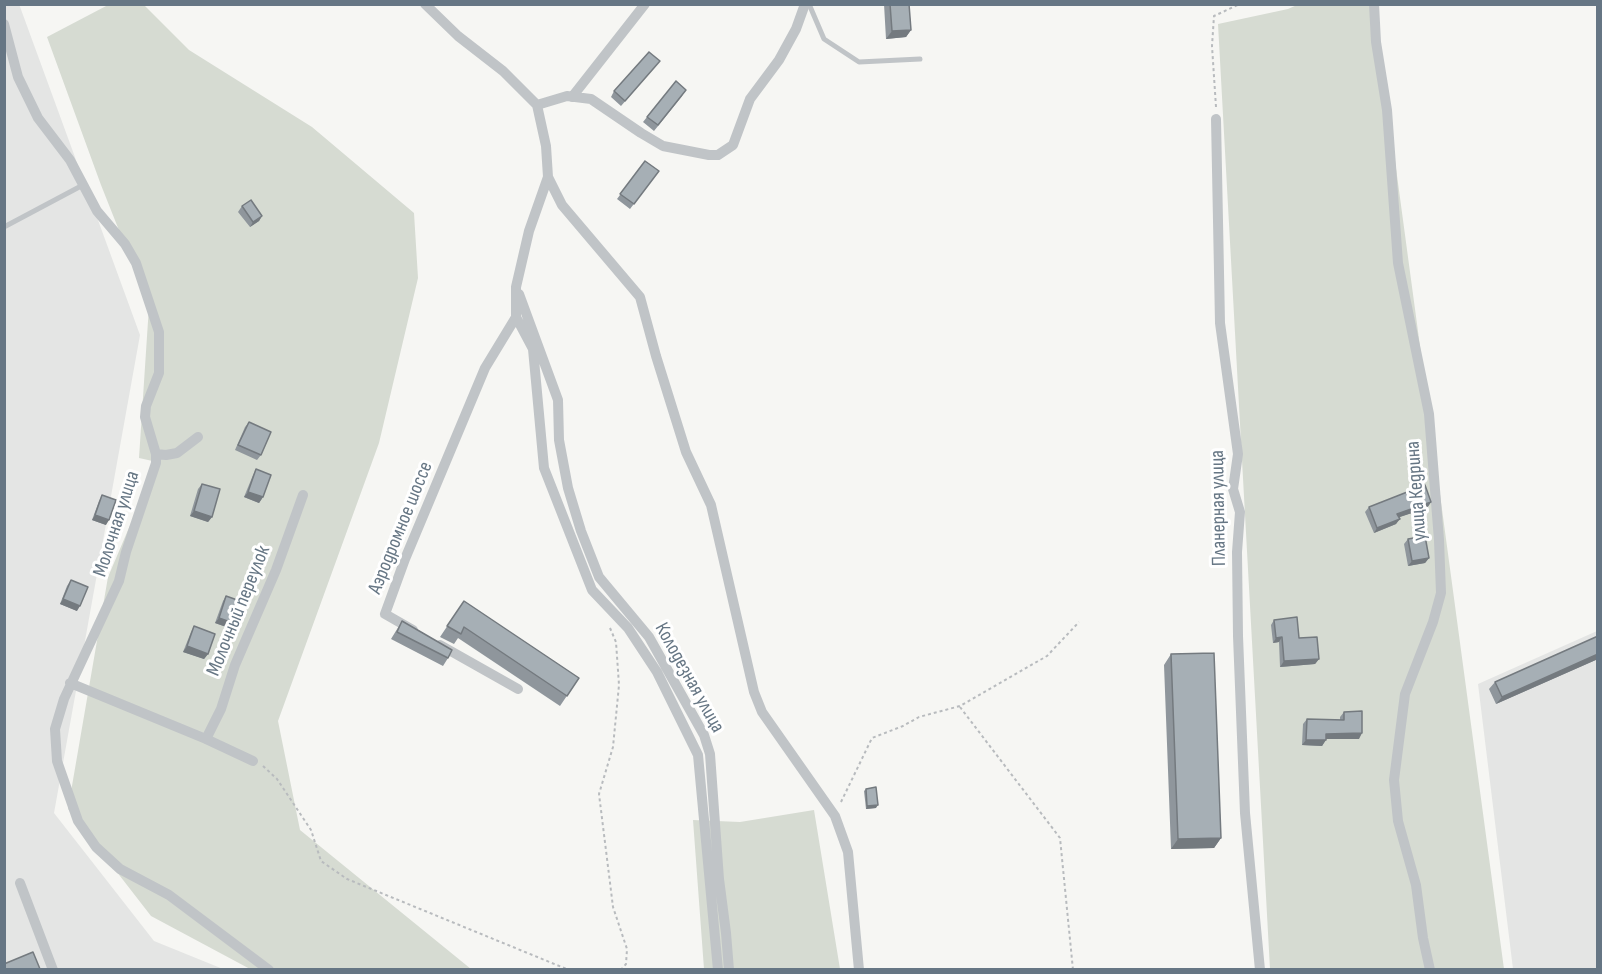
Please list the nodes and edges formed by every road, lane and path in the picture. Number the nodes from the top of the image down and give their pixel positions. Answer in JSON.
{"nodes":[{"id":1,"x":424,"y":4,"type":"edge"},
{"id":2,"x":645,"y":4,"type":"edge"},
{"id":3,"x":807,"y":4,"type":"edge"},
{"id":4,"x":1240,"y":4,"type":"edge"},
{"id":5,"x":1374,"y":4,"type":"edge"},
{"id":6,"x":4,"y":24,"type":"edge"},
{"id":7,"x":920,"y":59,"type":"dead end"},
{"id":8,"x":572,"y":97,"type":"junction"},
{"id":9,"x":537,"y":105,"type":"junction"},
{"id":10,"x":1216,"y":119,"type":"joint"},
{"id":11,"x":548,"y":177,"type":"junction"},
{"id":12,"x":83,"y":185,"type":"junction"},
{"id":13,"x":4,"y":227,"type":"edge"},
{"id":14,"x":516,"y":287,"type":"junction"},
{"id":15,"x":516,"y":317,"type":"junction"},
{"id":16,"x":198,"y":437,"type":"dead end"},
{"id":17,"x":156,"y":454,"type":"junction"},
{"id":18,"x":303,"y":495,"type":"dead end"},
{"id":19,"x":607,"y":621,"type":"dead end"},
{"id":20,"x":1078,"y":622,"type":"dead end"},
{"id":21,"x":70,"y":683,"type":"junction"},
{"id":22,"x":518,"y":689,"type":"dead end"},
{"id":23,"x":960,"y":706,"type":"junction"},
{"id":24,"x":206,"y":739,"type":"junction"},
{"id":25,"x":253,"y":761,"type":"joint"},
{"id":26,"x":835,"y":816,"type":"junction"},
{"id":27,"x":20,"y":883,"type":"dead end"},
{"id":28,"x":53,"y":969,"type":"edge"},
{"id":29,"x":269,"y":969,"type":"edge"},
{"id":30,"x":569,"y":969,"type":"edge"},
{"id":31,"x":621,"y":969,"type":"edge"},
{"id":32,"x":718,"y":969,"type":"edge"},
{"id":33,"x":729,"y":969,"type":"edge"},
{"id":34,"x":859,"y":969,"type":"edge"},
{"id":35,"x":1073,"y":969,"type":"edge"},
{"id":36,"x":1260,"y":969,"type":"edge"},
{"id":37,"x":1430,"y":969,"type":"edge"}],
"edges":[{"from":1,"to":9,"type":"street"},
{"from":2,"to":8,"type":"street"},
{"from":3,"to":7,"type":"lane"},
{"from":3,"to":8,"type":"street"},
{"from":4,"to":10,"type":"path"},
{"from":5,"to":37,"type":"street","name":"улица Кедрина"},
{"from":6,"to":12,"type":"street","name":"Молочная улица"},
{"from":8,"to":9,"type":"street"},
{"from":9,"to":11,"type":"street"},
{"from":10,"to":36,"type":"street","name":"Планерная улица"},
{"from":11,"to":14,"type":"street"},
{"from":11,"to":26,"type":"street"},
{"from":12,"to":13,"type":"lane"},
{"from":12,"to":17,"type":"street","name":"Молочная улица"},
{"from":14,"to":15,"type":"street"},
{"from":14,"to":33,"type":"street","name":"Колодезная улица"},
{"from":15,"to":22,"type":"street","name":"Аэродромное шоссе"},
{"from":15,"to":32,"type":"street","name":"Колодезная улица"},
{"from":16,"to":17,"type":"street"},
{"from":17,"to":21,"type":"street","name":"Молочная улица"},
{"from":18,"to":24,"type":"street","name":"Молочный переулок"},
{"from":19,"to":31,"type":"path"},
{"from":20,"to":23,"type":"path"},
{"from":21,"to":24,"type":"street"},
{"from":21,"to":29,"type":"street","name":"Молочная улица"},
{"from":23,"to":26,"type":"path"},
{"from":23,"to":35,"type":"path"},
{"from":24,"to":25,"type":"street"},
{"from":25,"to":30,"type":"path"},
{"from":26,"to":34,"type":"street"},
{"from":27,"to":28,"type":"street"}]}
